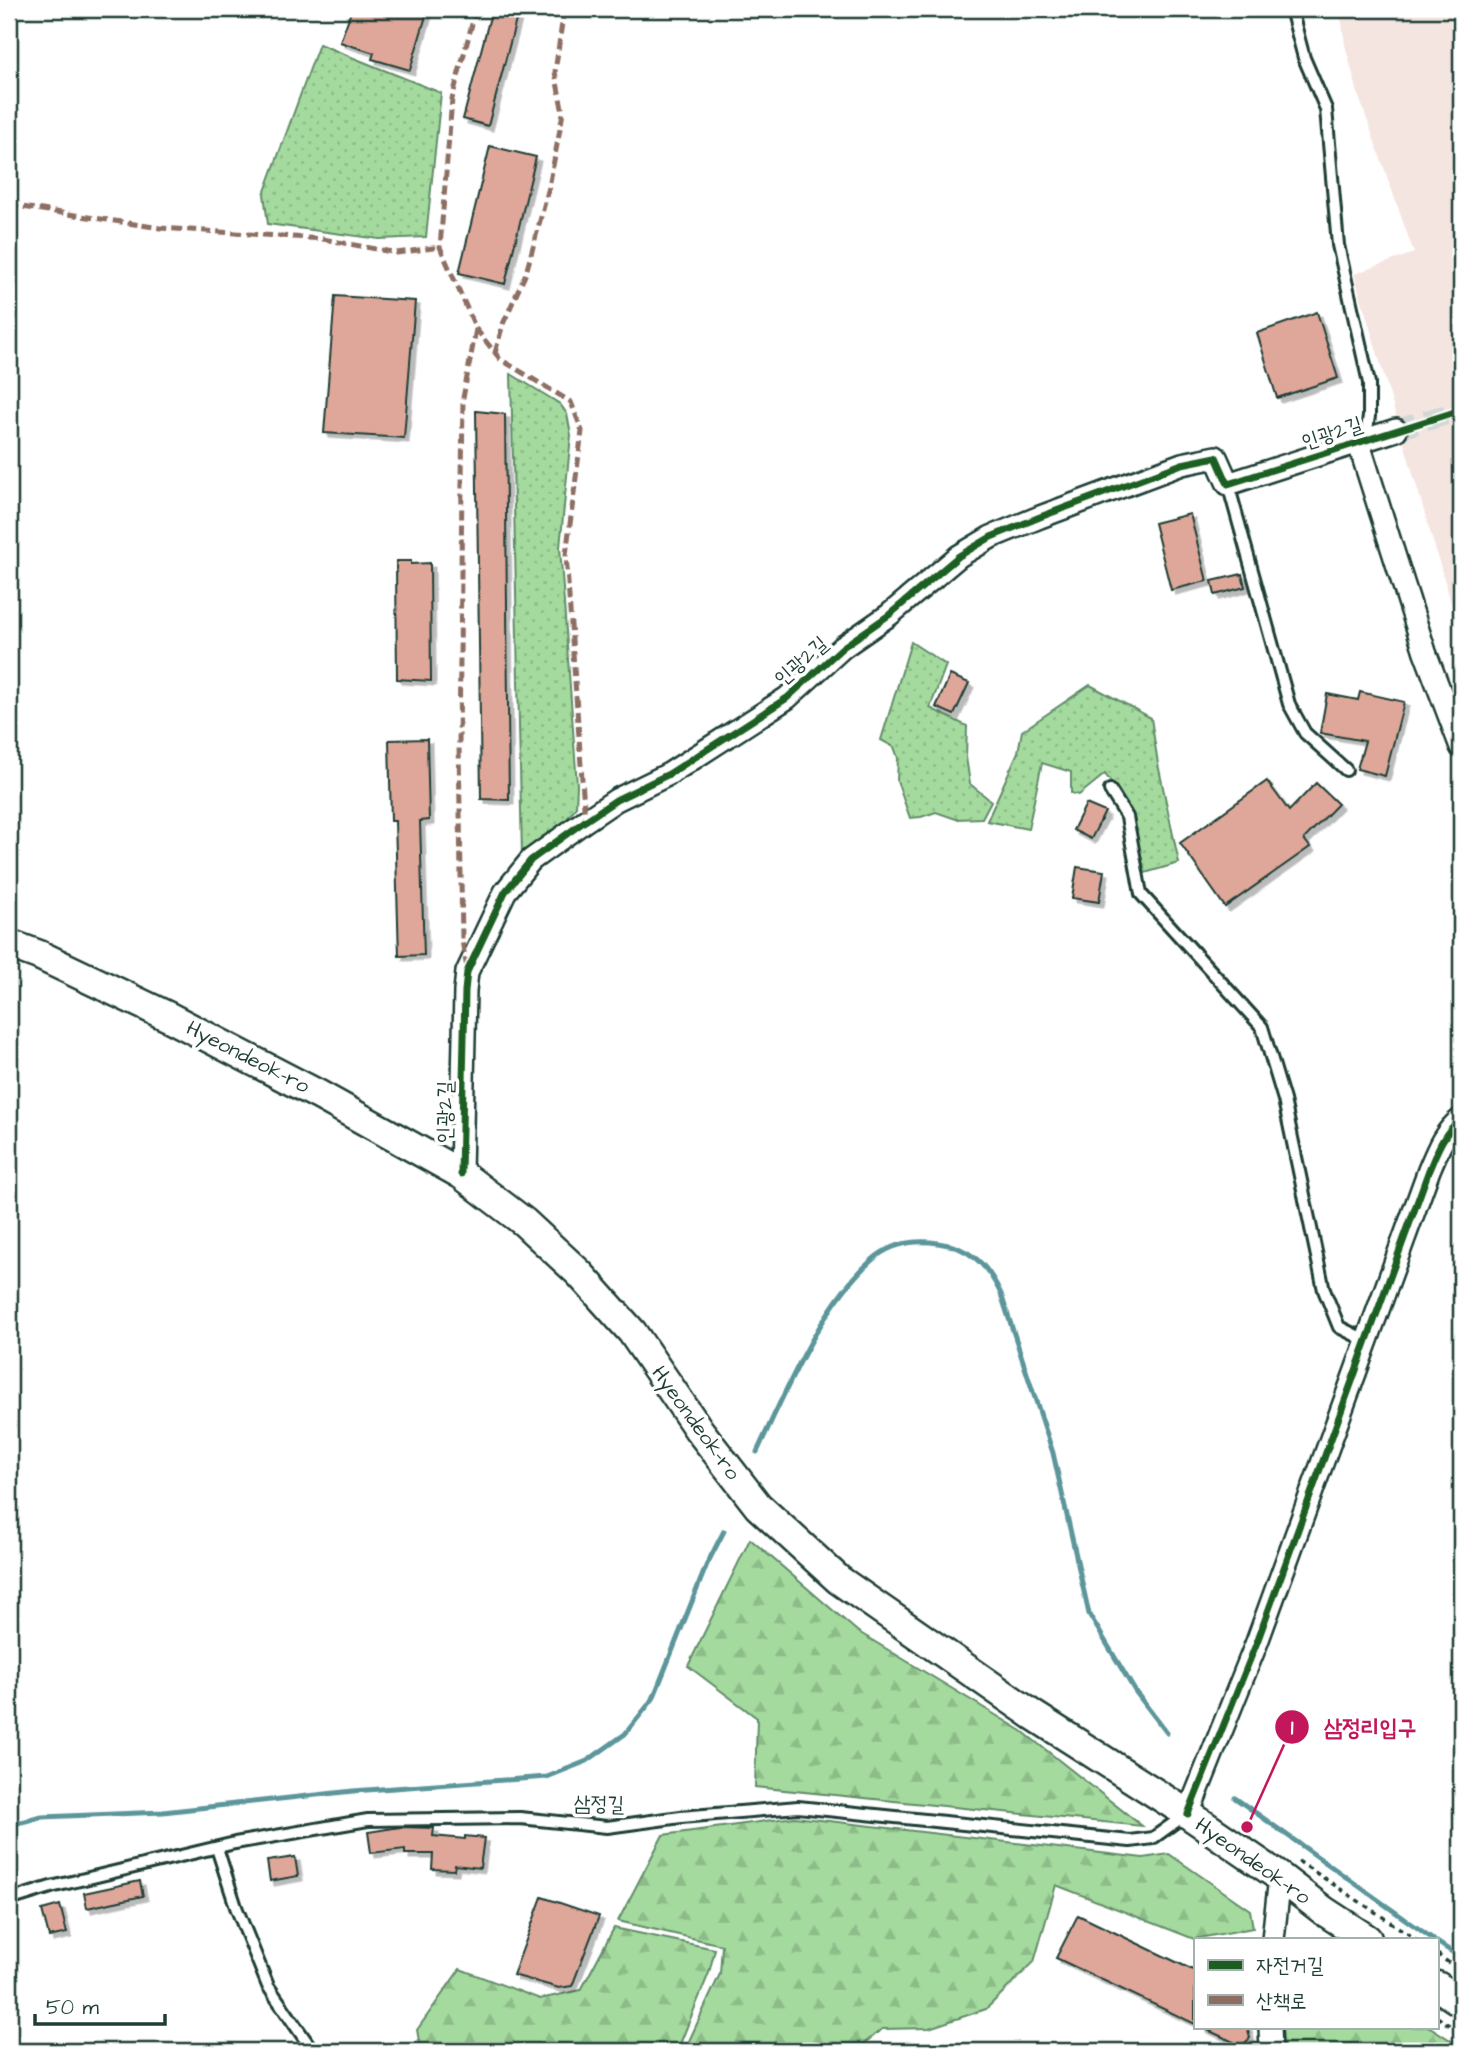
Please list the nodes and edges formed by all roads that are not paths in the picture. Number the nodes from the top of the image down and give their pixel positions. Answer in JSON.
{"nodes":[{"id":1,"x":1291,"y":9,"type":"edge"},
{"id":2,"x":1396,"y":430,"type":"tunnel mouth"},
{"id":3,"x":1359,"y":444,"type":"junction"},
{"id":4,"x":1228,"y":484,"type":"junction"},
{"id":5,"x":1461,"y":747,"type":"edge"},
{"id":6,"x":1346,"y":770,"type":"dead end"},
{"id":7,"x":1110,"y":790,"type":"dead end"},
{"id":8,"x":9,"y":944,"type":"edge"},
{"id":9,"x":1461,"y":1119,"type":"edge"},
{"id":10,"x":461,"y":1174,"type":"junction"},
{"id":11,"x":1365,"y":1340,"type":"junction"},
{"id":12,"x":1188,"y":1814,"type":"junction"},
{"id":13,"x":217,"y":1847,"type":"junction"},
{"id":14,"x":1287,"y":1867,"type":"junction"},
{"id":15,"x":9,"y":1900,"type":"edge"},
{"id":16,"x":1273,"y":1938,"type":"edge"},
{"id":17,"x":1365,"y":1938,"type":"edge"},
{"id":18,"x":1438,"y":1987,"type":"edge"},
{"id":19,"x":1461,"y":2002,"type":"edge"},
{"id":20,"x":1270,"y":2028,"type":"edge"},
{"id":21,"x":313,"y":2051,"type":"edge"},
{"id":22,"x":1271,"y":2051,"type":"edge"}],
"edges":[{"from":1,"to":3,"type":"lane"},
{"from":2,"to":3,"type":"street","name":"인광2길"},
{"from":3,"to":4,"type":"street","name":"인광2길"},
{"from":3,"to":5,"type":"street"},
{"from":4,"to":6,"type":"lane"},
{"from":4,"to":10,"type":"street","name":"인광2길"},
{"from":7,"to":11,"type":"lane"},
{"from":8,"to":10,"type":"main road","name":"Hyeondeok-ro"},
{"from":9,"to":11,"type":"street"},
{"from":10,"to":12,"type":"main road","name":"Hyeondeok-ro"},
{"from":11,"to":12,"type":"street"},
{"from":12,"to":13,"type":"lane","name":"삼정길"},
{"from":12,"to":14,"type":"main road","name":"Hyeondeok-ro"},
{"from":13,"to":15,"type":"lane","name":"삼정길"},
{"from":13,"to":21,"type":"lane"},
{"from":14,"to":16,"type":"street"},
{"from":14,"to":17,"type":"main road","name":"Hyeondeok-ro"},
{"from":18,"to":19,"type":"main road"},
{"from":20,"to":22,"type":"street"}]}
